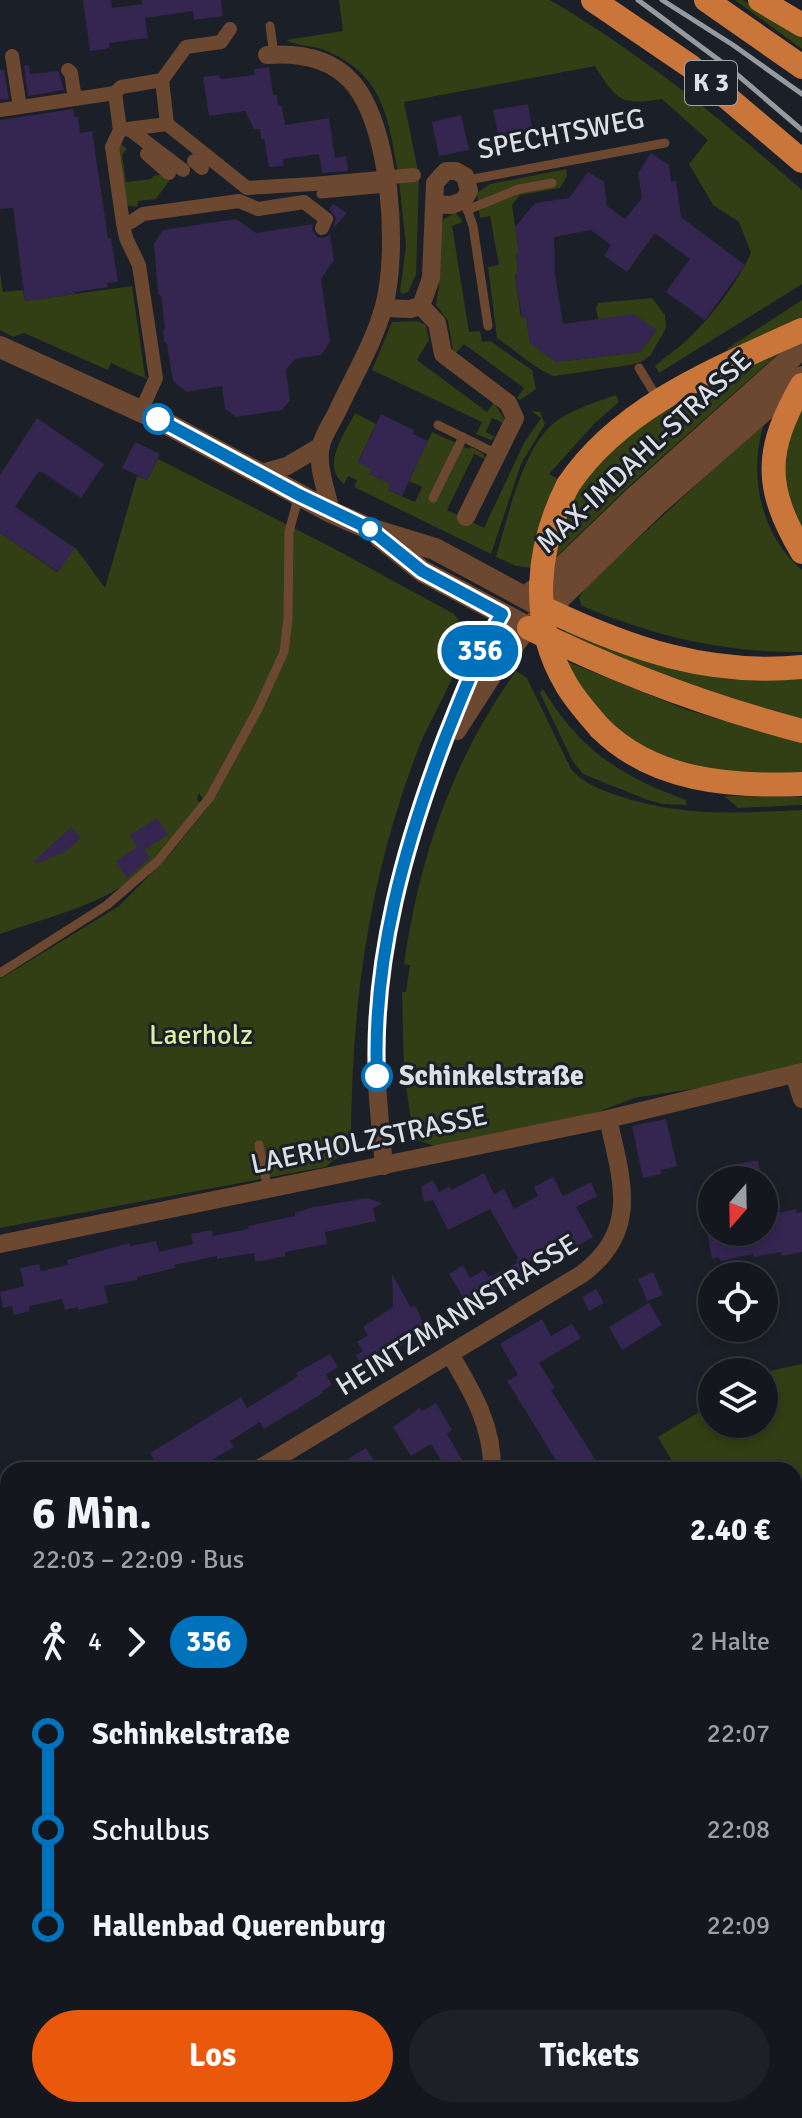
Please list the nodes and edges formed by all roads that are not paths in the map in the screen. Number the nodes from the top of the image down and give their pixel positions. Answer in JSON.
{"nodes":[{"id":1,"x":593,"y":0,"type":"edge"},
{"id":2,"x":706,"y":0,"type":"edge"},
{"id":3,"x":760,"y":0,"type":"edge"},
{"id":4,"x":802,"y":25,"type":"edge"},
{"id":5,"x":270,"y":26,"type":"dead end"},
{"id":6,"x":230,"y":29,"type":"dead end"},
{"id":7,"x":271,"y":55,"type":"joint"},
{"id":8,"x":12,"y":56,"type":"dead end"},
{"id":9,"x":802,"y":67,"type":"edge"},
{"id":10,"x":68,"y":70,"type":"dead end"},
{"id":11,"x":162,"y":80,"type":"junction"},
{"id":12,"x":115,"y":93,"type":"junction"},
{"id":13,"x":75,"y":99,"type":"junction"},
{"id":14,"x":20,"y":107,"type":"junction"},
{"id":15,"x":0,"y":110,"type":"edge"},
{"id":16,"x":167,"y":124,"type":"junction"},
{"id":17,"x":124,"y":130,"type":"junction"},
{"id":18,"x":665,"y":143,"type":"dead end"},
{"id":19,"x":802,"y":161,"type":"edge"},
{"id":20,"x":185,"y":166,"type":"junction"},
{"id":21,"x":416,"y":175,"type":"dead end"},
{"id":22,"x":468,"y":180,"type":"junction"},
{"id":23,"x":552,"y":183,"type":"dead end"},
{"id":24,"x":312,"y":187,"type":"junction"},
{"id":25,"x":386,"y":188,"type":"junction"},
{"id":26,"x":304,"y":202,"type":"junction"},
{"id":27,"x":434,"y":204,"type":"junction"},
{"id":28,"x":466,"y":205,"type":"junction"},
{"id":29,"x":123,"y":223,"type":"junction"},
{"id":30,"x":322,"y":228,"type":"dead end"},
{"id":31,"x":421,"y":306,"type":"junction"},
{"id":32,"x":384,"y":308,"type":"junction"},
{"id":33,"x":488,"y":326,"type":"dead end"},
{"id":34,"x":802,"y":330,"type":"edge"},
{"id":35,"x":0,"y":347,"type":"edge"},
{"id":36,"x":802,"y":348,"type":"edge"},
{"id":37,"x":639,"y":368,"type":"dead end"},
{"id":38,"x":802,"y":377,"type":"edge"},
{"id":39,"x":802,"y":385,"type":"edge"},
{"id":40,"x":659,"y":402,"type":"junction"},
{"id":41,"x":141,"y":411,"type":"junction"},
{"id":42,"x":438,"y":425,"type":"dead end"},
{"id":43,"x":463,"y":437,"type":"junction"},
{"id":44,"x":321,"y":446,"type":"junction"},
{"id":45,"x":497,"y":454,"type":"junction"},
{"id":46,"x":262,"y":473,"type":"junction"},
{"id":47,"x":299,"y":495,"type":"junction"},
{"id":48,"x":433,"y":498,"type":"dead end"},
{"id":49,"x":331,"y":512,"type":"junction"},
{"id":50,"x":466,"y":517,"type":"dead end"},
{"id":51,"x":370,"y":529,"type":"junction"},
{"id":52,"x":802,"y":552,"type":"edge"},
{"id":53,"x":524,"y":598,"type":"junction"},
{"id":54,"x":548,"y":610,"type":"junction"},
{"id":55,"x":502,"y":614,"type":"junction"},
{"id":56,"x":529,"y":628,"type":"junction"},
{"id":57,"x":802,"y":667,"type":"edge"},
{"id":58,"x":802,"y":731,"type":"edge"},
{"id":59,"x":436,"y":763,"type":"junction"},
{"id":60,"x":802,"y":784,"type":"edge"},
{"id":61,"x":0,"y":973,"type":"edge"},
{"id":62,"x":798,"y":1073,"type":"edge"},
{"id":63,"x":802,"y":1099,"type":"edge"},
{"id":64,"x":608,"y":1119,"type":"junction"},
{"id":65,"x":259,"y":1145,"type":"dead end"},
{"id":66,"x":384,"y":1166,"type":"junction"},
{"id":67,"x":268,"y":1190,"type":"junction"},
{"id":68,"x":0,"y":1244,"type":"edge"},
{"id":69,"x":450,"y":1354,"type":"junction"},
{"id":70,"x":270,"y":1462,"type":"edge"},
{"id":71,"x":491,"y":1462,"type":"edge"}],
"edges":[{"from":1,"to":19,"type":"highway","number":"K 3"},
{"from":2,"to":9,"type":"highway","number":"K 3"},
{"from":3,"to":4,"type":"highway"},
{"from":5,"to":7,"type":"lane"},
{"from":6,"to":11,"type":"street"},
{"from":7,"to":25,"type":"street"},
{"from":8,"to":14,"type":"street"},
{"from":10,"to":13,"type":"street"},
{"from":11,"to":12,"type":"street"},
{"from":11,"to":16,"type":"street"},
{"from":12,"to":13,"type":"street"},
{"from":12,"to":17,"type":"street"},
{"from":13,"to":14,"type":"street"},
{"from":14,"to":15,"type":"street"},
{"from":16,"to":17,"type":"street"},
{"from":16,"to":20,"type":"street"},
{"from":17,"to":20,"type":"street"},
{"from":17,"to":29,"type":"street"},
{"from":18,"to":22,"type":"lane","name":"SPECHTSWEG"},
{"from":20,"to":24,"type":"street"},
{"from":21,"to":24,"type":"street","bridge":true},
{"from":22,"to":27,"type":"street","name":"SPECHTSWEG"},
{"from":22,"to":28,"type":"street","name":"SPECHTSWEG"},
{"from":23,"to":28,"type":"lane"},
{"from":24,"to":25,"type":"lane"},
{"from":24,"to":26,"type":"street"},
{"from":25,"to":32,"type":"street"},
{"from":26,"to":29,"type":"street"},
{"from":26,"to":30,"type":"street"},
{"from":27,"to":28,"type":"street","name":"SPECHTSWEG"},
{"from":27,"to":31,"type":"street","name":"SPECHTSWEG"},
{"from":28,"to":33,"type":"lane"},
{"from":29,"to":41,"type":"street"},
{"from":31,"to":32,"type":"street"},
{"from":31,"to":45,"type":"street"},
{"from":32,"to":44,"type":"street"},
{"from":34,"to":40,"type":"highway"},
{"from":35,"to":41,"type":"street"},
{"from":36,"to":53,"type":"street","name":"MAX-IMDAHL-STRASSE"},
{"from":37,"to":40,"type":"lane"},
{"from":38,"to":54,"type":"street","name":"MAX-IMDAHL-STRASSE"},
{"from":39,"to":52,"type":"highway"},
{"from":40,"to":60,"type":"highway","bridge":true},
{"from":41,"to":46,"type":"street"},
{"from":42,"to":43,"type":"lane"},
{"from":43,"to":45,"type":"lane"},
{"from":43,"to":48,"type":"lane"},
{"from":44,"to":46,"type":"street"},
{"from":44,"to":49,"type":"street"},
{"from":45,"to":50,"type":"street"},
{"from":46,"to":47,"type":"street"},
{"from":47,"to":49,"type":"street"},
{"from":47,"to":61,"type":"lane"},
{"from":49,"to":51,"type":"street"},
{"from":51,"to":53,"type":"street"},
{"from":51,"to":55,"type":"street"},
{"from":53,"to":54,"type":"street"},
{"from":53,"to":55,"type":"street","name":"MAX-IMDAHL-STRASSE"},
{"from":54,"to":56,"type":"street","name":"MAX-IMDAHL-STRASSE"},
{"from":54,"to":57,"type":"highway"},
{"from":55,"to":56,"type":"street"},
{"from":55,"to":59,"type":"street"},
{"from":56,"to":58,"type":"highway"},
{"from":56,"to":59,"type":"street"},
{"from":59,"to":66,"type":"street"},
{"from":62,"to":63,"type":"street","name":"LAERHOLZSTRASSE"},
{"from":62,"to":64,"type":"street","name":"LAERHOLZSTRASSE"},
{"from":64,"to":66,"type":"street","name":"LAERHOLZSTRASSE"},
{"from":64,"to":69,"type":"street","name":"HEINTZMANNSTRASSE"},
{"from":65,"to":67,"type":"lane"},
{"from":66,"to":67,"type":"street","name":"LAERHOLZSTRASSE"},
{"from":67,"to":68,"type":"street","name":"LAERHOLZSTRASSE"},
{"from":69,"to":70,"type":"street","name":"HEINTZMANNSTRASSE"},
{"from":69,"to":71,"type":"street"}]}
